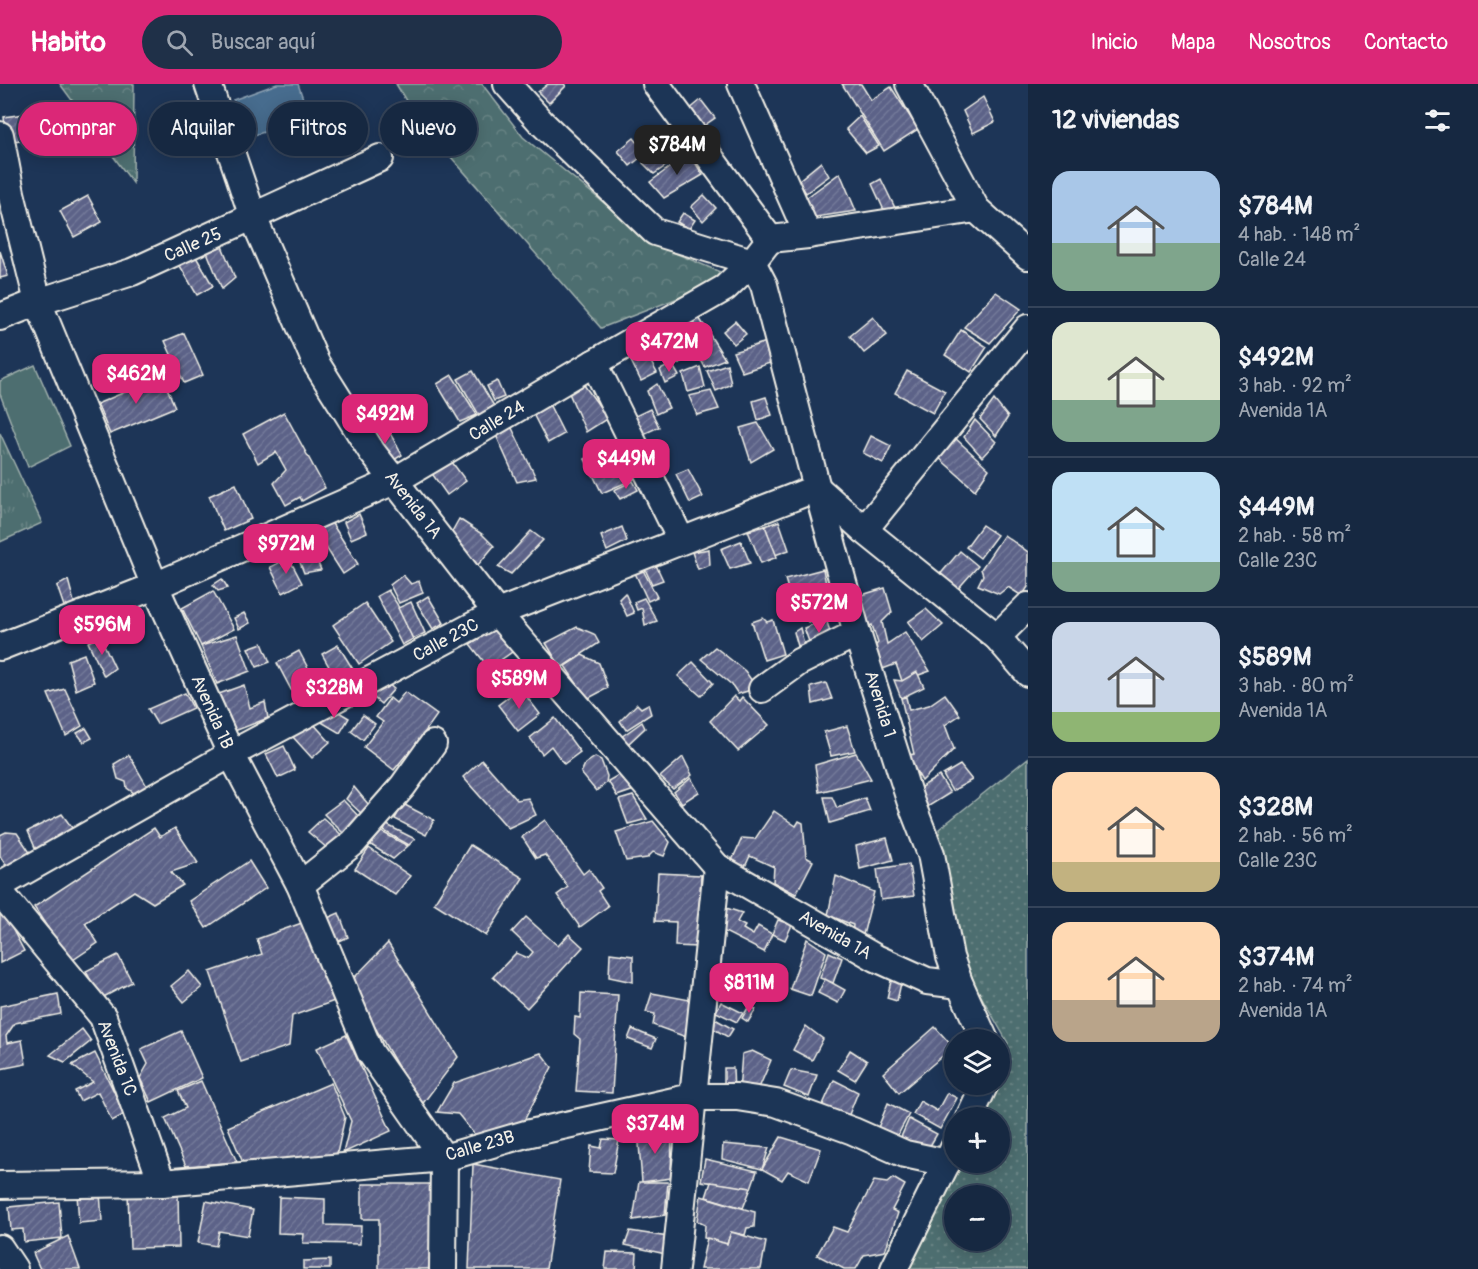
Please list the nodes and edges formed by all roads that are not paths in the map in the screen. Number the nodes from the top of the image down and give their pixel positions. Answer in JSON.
{"nodes":[{"id":1,"x":208,"y":84,"type":"edge"},
{"id":2,"x":507,"y":84,"type":"edge"},
{"id":3,"x":656,"y":84,"type":"edge"},
{"id":4,"x":741,"y":84,"type":"edge"},
{"id":5,"x":909,"y":84,"type":"edge"},
{"id":6,"x":0,"y":135,"type":"edge"},
{"id":7,"x":380,"y":158,"type":"dead end"},
{"id":8,"x":976,"y":209,"type":"junction"},
{"id":9,"x":253,"y":217,"type":"junction"},
{"id":10,"x":808,"y":235,"type":"junction"},
{"id":11,"x":770,"y":239,"type":"junction"},
{"id":12,"x":1028,"y":256,"type":"edge"},
{"id":13,"x":752,"y":262,"type":"junction"},
{"id":14,"x":38,"y":302,"type":"junction"},
{"id":15,"x":0,"y":317,"type":"edge"},
{"id":16,"x":1028,"y":328,"type":"edge"},
{"id":17,"x":594,"y":363,"type":"junction"},
{"id":18,"x":394,"y":482,"type":"junction"},
{"id":19,"x":817,"y":488,"type":"junction"},
{"id":20,"x":864,"y":530,"type":"junction"},
{"id":21,"x":681,"y":540,"type":"junction"},
{"id":22,"x":155,"y":586,"type":"junction"},
{"id":23,"x":1028,"y":606,"type":"edge"},
{"id":24,"x":497,"y":613,"type":"junction"},
{"id":25,"x":857,"y":633,"type":"junction"},
{"id":26,"x":998,"y":637,"type":"junction"},
{"id":27,"x":0,"y":647,"type":"edge"},
{"id":28,"x":1028,"y":673,"type":"edge"},
{"id":29,"x":762,"y":688,"type":"dead end"},
{"id":30,"x":433,"y":744,"type":"dead end"},
{"id":31,"x":231,"y":754,"type":"junction"},
{"id":32,"x":717,"y":867,"type":"junction"},
{"id":33,"x":0,"y":885,"type":"edge"},
{"id":34,"x":300,"y":885,"type":"junction"},
{"id":35,"x":0,"y":892,"type":"edge"},
{"id":36,"x":960,"y":986,"type":"junction"},
{"id":37,"x":980,"y":1029,"type":"edge"},
{"id":38,"x":692,"y":1097,"type":"junction"},
{"id":39,"x":944,"y":1155,"type":"edge"},
{"id":40,"x":444,"y":1158,"type":"junction"},
{"id":41,"x":944,"y":1167,"type":"edge"},
{"id":42,"x":162,"y":1183,"type":"junction"},
{"id":43,"x":0,"y":1185,"type":"edge"},
{"id":44,"x":0,"y":1248,"type":"edge"},
{"id":45,"x":14,"y":1269,"type":"edge"},
{"id":46,"x":443,"y":1269,"type":"edge"},
{"id":47,"x":675,"y":1269,"type":"edge"},
{"id":48,"x":894,"y":1269,"type":"edge"}],
"edges":[{"from":1,"to":9,"type":"street","name":"Avenida 1A"},
{"from":2,"to":13,"type":"street"},
{"from":3,"to":11,"type":"street"},
{"from":4,"to":10,"type":"street"},
{"from":5,"to":8,"type":"street"},
{"from":6,"to":14,"type":"street","name":"Avenida 1B"},
{"from":7,"to":9,"type":"street","name":"Calle 25"},
{"from":8,"to":10,"type":"street"},
{"from":8,"to":12,"type":"street"},
{"from":9,"to":14,"type":"street","name":"Calle 25"},
{"from":9,"to":18,"type":"street","name":"Avenida 1A"},
{"from":10,"to":11,"type":"street"},
{"from":11,"to":13,"type":"street","name":"Calle 24"},
{"from":13,"to":17,"type":"street","name":"Calle 24"},
{"from":13,"to":19,"type":"street","name":"Avenida 1"},
{"from":14,"to":15,"type":"street","name":"Calle 25"},
{"from":14,"to":22,"type":"street","name":"Avenida 1B"},
{"from":16,"to":20,"type":"street"},
{"from":17,"to":18,"type":"street","name":"Calle 24"},
{"from":17,"to":21,"type":"street"},
{"from":18,"to":22,"type":"street","name":"Calle 24"},
{"from":18,"to":24,"type":"street","name":"Avenida 1A"},
{"from":19,"to":20,"type":"street"},
{"from":19,"to":21,"type":"street","name":"Calle 23C"},
{"from":19,"to":25,"type":"street","name":"Avenida 1"},
{"from":20,"to":26,"type":"street"},
{"from":21,"to":24,"type":"street","name":"Calle 23C"},
{"from":22,"to":27,"type":"street","name":"Calle 24"},
{"from":22,"to":31,"type":"street","name":"Avenida 1B"},
{"from":23,"to":26,"type":"street"},
{"from":24,"to":31,"type":"street","name":"Calle 23C"},
{"from":24,"to":32,"type":"street","name":"Avenida 1A"},
{"from":25,"to":29,"type":"street"},
{"from":25,"to":36,"type":"street","name":"Avenida 1"},
{"from":26,"to":28,"type":"street"},
{"from":30,"to":34,"type":"street"},
{"from":31,"to":33,"type":"street","name":"Calle 23C"},
{"from":31,"to":34,"type":"street","name":"Avenida 1B"},
{"from":32,"to":36,"type":"street","name":"Avenida 1A"},
{"from":32,"to":38,"type":"street"},
{"from":34,"to":40,"type":"street","name":"Avenida 1B"},
{"from":35,"to":42,"type":"street","name":"Avenida 1C"},
{"from":36,"to":37,"type":"street","name":"Avenida 1"},
{"from":38,"to":39,"type":"street","name":"Calle 23B"},
{"from":38,"to":40,"type":"street","name":"Calle 23B"},
{"from":38,"to":47,"type":"street"},
{"from":40,"to":42,"type":"street","name":"Calle 23B"},
{"from":40,"to":46,"type":"street"},
{"from":41,"to":48,"type":"street"},
{"from":42,"to":43,"type":"street","name":"Calle 23B"},
{"from":44,"to":45,"type":"street"}]}
